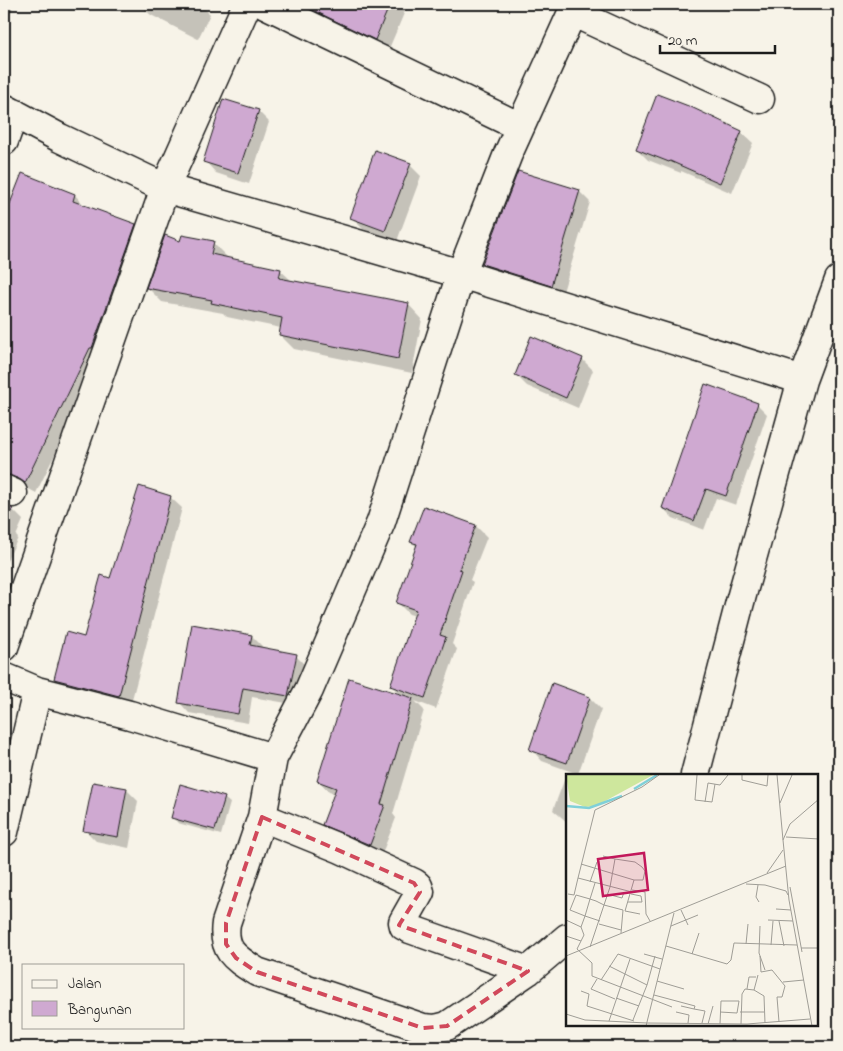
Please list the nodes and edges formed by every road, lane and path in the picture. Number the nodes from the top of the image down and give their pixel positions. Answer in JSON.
{"nodes":[{"id":1,"x":247,"y":4,"type":"edge"},
{"id":2,"x":265,"y":4,"type":"edge"},
{"id":3,"x":574,"y":8,"type":"edge"},
{"id":4,"x":760,"y":99,"type":"dead end"},
{"id":5,"x":9,"y":111,"type":"edge"},
{"id":6,"x":520,"y":127,"type":"junction"},
{"id":7,"x":4,"y":141,"type":"edge"},
{"id":8,"x":166,"y":188,"type":"junction"},
{"id":9,"x":461,"y":274,"type":"junction"},
{"id":10,"x":839,"y":280,"type":"edge"},
{"id":11,"x":802,"y":380,"type":"junction"},
{"id":12,"x":4,"y":647,"type":"edge"},
{"id":13,"x":4,"y":677,"type":"edge"},
{"id":14,"x":37,"y":691,"type":"junction"},
{"id":15,"x":273,"y":758,"type":"junction"},
{"id":16,"x":695,"y":774,"type":"edge"},
{"id":17,"x":262,"y":817,"type":"junction"},
{"id":18,"x":4,"y":832,"type":"edge"},
{"id":19,"x":566,"y":939,"type":"edge"},
{"id":20,"x":528,"y":971,"type":"junction"}],
"edges":[{"from":1,"to":8,"type":"street"},
{"from":2,"to":6,"type":"street"},
{"from":3,"to":4,"type":"street"},
{"from":3,"to":6,"type":"street"},
{"from":5,"to":7,"type":"street"},
{"from":5,"to":8,"type":"street"},
{"from":6,"to":9,"type":"street"},
{"from":8,"to":9,"type":"street"},
{"from":8,"to":12,"type":"street"},
{"from":9,"to":11,"type":"street"},
{"from":9,"to":15,"type":"street"},
{"from":10,"to":11,"type":"street"},
{"from":11,"to":16,"type":"street"},
{"from":13,"to":14,"type":"street"},
{"from":14,"to":15,"type":"street"},
{"from":14,"to":18,"type":"street"},
{"from":15,"to":17,"type":"street"},
{"from":17,"to":20,"type":"street"},
{"from":17,"to":20,"type":"street"},
{"from":19,"to":20,"type":"street"}]}
